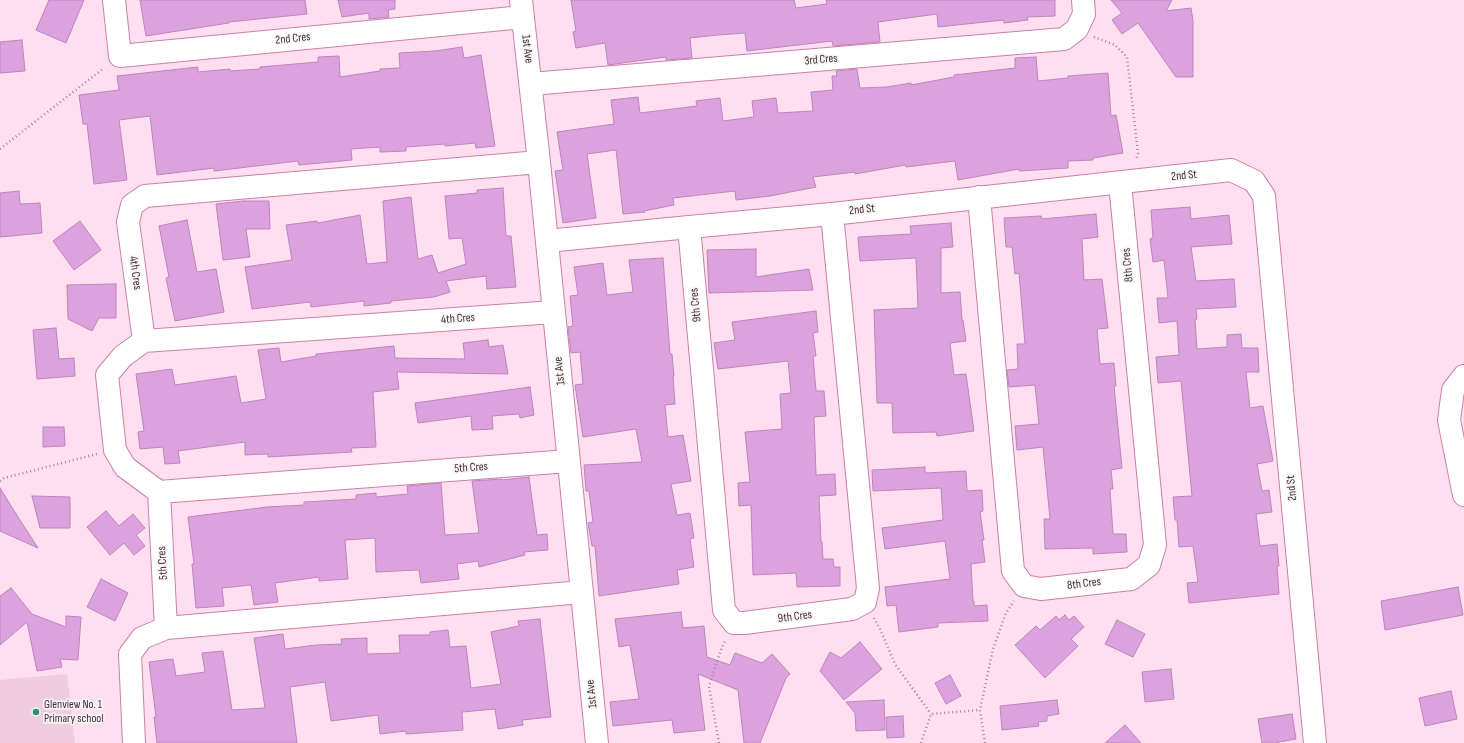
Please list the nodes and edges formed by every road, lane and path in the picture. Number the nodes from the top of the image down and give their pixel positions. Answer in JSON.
{"nodes":[{"id":1,"x":114,"y":0,"type":"edge"},
{"id":2,"x":1083,"y":0,"type":"edge"},
{"id":3,"x":522,"y":8,"type":"edge"},
{"id":4,"x":1077,"y":29,"type":"junction"},
{"id":5,"x":120,"y":56,"type":"junction"},
{"id":6,"x":531,"y":84,"type":"junction"},
{"id":7,"x":0,"y":149,"type":"edge"},
{"id":8,"x":539,"y":162,"type":"junction"},
{"id":9,"x":1120,"y":183,"type":"junction"},
{"id":10,"x":979,"y":197,"type":"junction"},
{"id":11,"x":832,"y":214,"type":"junction"},
{"id":12,"x":689,"y":226,"type":"junction"},
{"id":13,"x":547,"y":241,"type":"junction"},
{"id":14,"x":554,"y":312,"type":"junction"},
{"id":15,"x":144,"y":341,"type":"junction"},
{"id":16,"x":1464,"y":376,"type":"edge"},
{"id":17,"x":115,"y":450,"type":"junction"},
{"id":18,"x":569,"y":461,"type":"junction"},
{"id":19,"x":0,"y":481,"type":"edge"},
{"id":20,"x":159,"y":492,"type":"junction"},
{"id":21,"x":1464,"y":495,"type":"edge"},
{"id":22,"x":1024,"y":586,"type":"junction"},
{"id":23,"x":582,"y":592,"type":"junction"},
{"id":24,"x":865,"y":602,"type":"junction"},
{"id":25,"x":734,"y":623,"type":"junction"},
{"id":26,"x":166,"y":628,"type":"junction"},
{"id":27,"x":980,"y":710,"type":"junction"},
{"id":28,"x":931,"y":714,"type":"junction"},
{"id":29,"x":134,"y":743,"type":"edge"},
{"id":30,"x":597,"y":743,"type":"edge"},
{"id":31,"x":719,"y":743,"type":"edge"},
{"id":32,"x":921,"y":743,"type":"edge"},
{"id":33,"x":985,"y":743,"type":"edge"},
{"id":34,"x":1315,"y":743,"type":"edge"}],
"edges":[{"from":1,"to":5,"type":"street"},
{"from":2,"to":4,"type":"street"},
{"from":3,"to":5,"type":"street","name":"2nd Cres"},
{"from":3,"to":6,"type":"street","name":"1st Ave"},
{"from":4,"to":6,"type":"street","name":"3rd Cres"},
{"from":4,"to":9,"type":"path"},
{"from":5,"to":7,"type":"path"},
{"from":6,"to":8,"type":"street","name":"1st Ave"},
{"from":8,"to":13,"type":"street","name":"1st Ave"},
{"from":8,"to":15,"type":"street","name":"4th Cres"},
{"from":9,"to":10,"type":"street","name":"2nd St"},
{"from":9,"to":22,"type":"street","name":"8th Cres"},
{"from":9,"to":34,"type":"street","name":"2nd St"},
{"from":10,"to":11,"type":"street","name":"2nd St"},
{"from":10,"to":22,"type":"street"},
{"from":11,"to":12,"type":"street","name":"2nd St"},
{"from":11,"to":24,"type":"street"},
{"from":12,"to":13,"type":"street","name":"2nd St"},
{"from":12,"to":25,"type":"street","name":"9th Cres"},
{"from":13,"to":14,"type":"street","name":"1st Ave"},
{"from":14,"to":15,"type":"street","name":"4th Cres"},
{"from":14,"to":18,"type":"street","name":"1st Ave"},
{"from":15,"to":17,"type":"street"},
{"from":16,"to":21,"type":"street"},
{"from":17,"to":19,"type":"path"},
{"from":17,"to":20,"type":"street"},
{"from":18,"to":20,"type":"street","name":"5th Cres"},
{"from":18,"to":23,"type":"street","name":"1st Ave"},
{"from":20,"to":26,"type":"street","name":"5th Cres"},
{"from":22,"to":27,"type":"path"},
{"from":23,"to":26,"type":"street"},
{"from":23,"to":30,"type":"street","name":"1st Ave"},
{"from":24,"to":25,"type":"street","name":"9th Cres"},
{"from":24,"to":28,"type":"path"},
{"from":25,"to":31,"type":"path"},
{"from":26,"to":29,"type":"street"},
{"from":27,"to":28,"type":"path"},
{"from":27,"to":33,"type":"path"},
{"from":28,"to":32,"type":"path"}]}
